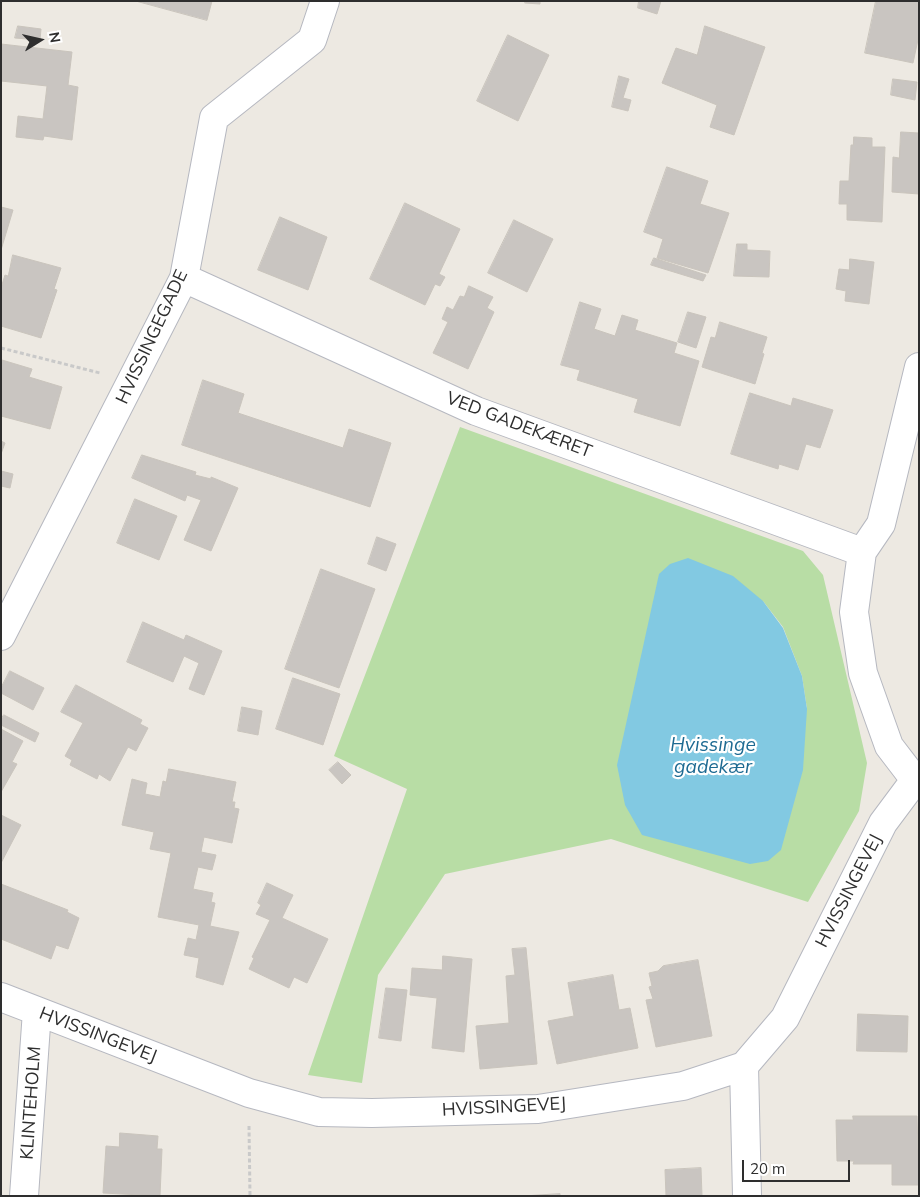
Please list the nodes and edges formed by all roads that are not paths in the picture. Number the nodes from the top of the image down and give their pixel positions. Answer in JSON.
{"nodes":[{"id":1,"x":325,"y":1,"type":"edge"},
{"id":2,"x":184,"y":278,"type":"junction"},
{"id":3,"x":919,"y":368,"type":"edge"},
{"id":4,"x":862,"y":552,"type":"junction"},
{"id":5,"x":1,"y":636,"type":"edge"},
{"id":6,"x":917,"y":779,"type":"edge"},
{"id":7,"x":1,"y":997,"type":"edge"},
{"id":8,"x":37,"y":1011,"type":"junction"},
{"id":9,"x":744,"y":1066,"type":"junction"},
{"id":10,"x":24,"y":1196,"type":"edge"},
{"id":11,"x":748,"y":1196,"type":"edge"}],
"edges":[{"from":1,"to":2,"type":"street","name":"HVISSINGEGADE"},
{"from":2,"to":4,"type":"street","name":"VED GADEKÆRET"},
{"from":2,"to":5,"type":"street","name":"HVISSINGEGADE"},
{"from":3,"to":4,"type":"street"},
{"from":4,"to":6,"type":"street"},
{"from":6,"to":9,"type":"street","name":"HVISSINGEVEJ"},
{"from":7,"to":8,"type":"street","name":"HVISSINGEVEJ"},
{"from":8,"to":9,"type":"street","name":"HVISSINGEVEJ"},
{"from":8,"to":10,"type":"street","name":"KLINTEHOLM"},
{"from":9,"to":11,"type":"street"}]}
